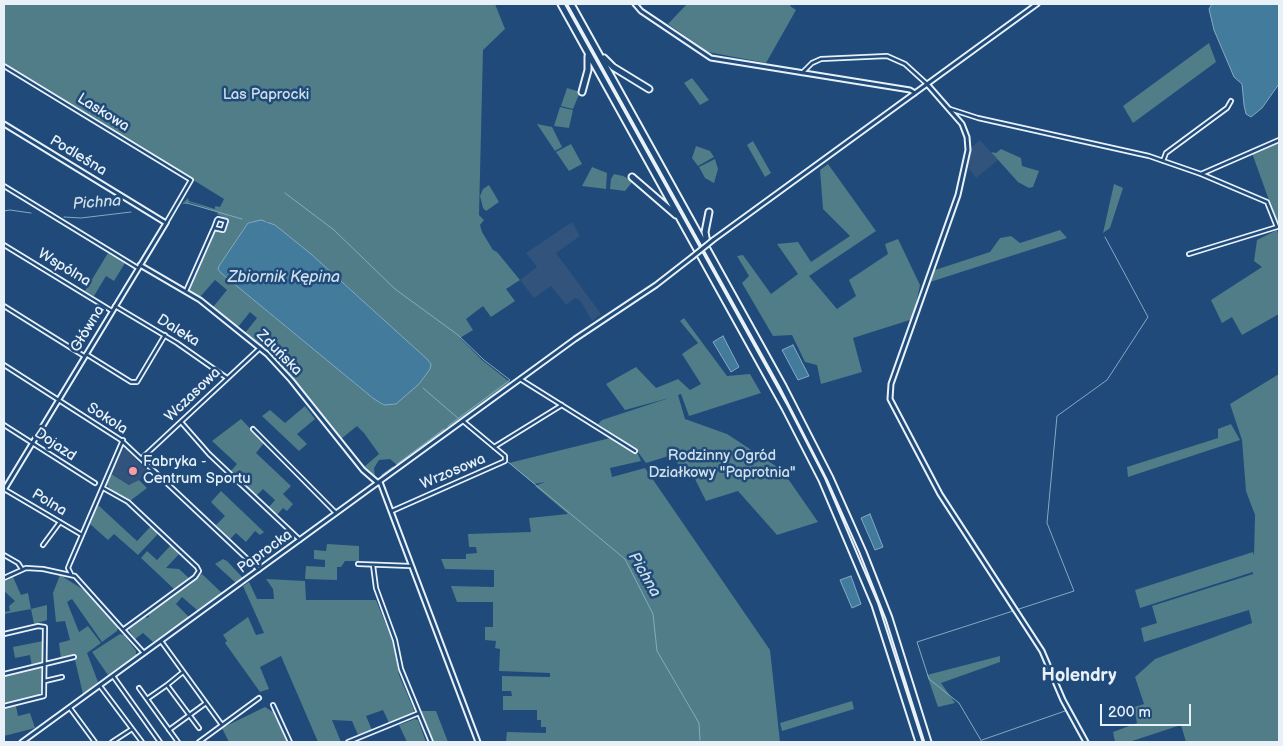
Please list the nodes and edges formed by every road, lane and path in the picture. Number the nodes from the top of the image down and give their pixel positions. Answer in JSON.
{"nodes":[{"id":1,"x":561,"y":4,"type":"edge"},
{"id":2,"x":571,"y":4,"type":"edge"},
{"id":3,"x":635,"y":4,"type":"edge"},
{"id":4,"x":1038,"y":4,"type":"edge"},
{"id":5,"x":593,"y":44,"type":"junction"},
{"id":6,"x":587,"y":50,"type":"junction"},
{"id":7,"x":4,"y":66,"type":"edge"},
{"id":8,"x":802,"y":73,"type":"junction"},
{"id":9,"x":927,"y":84,"type":"junction"},
{"id":10,"x":648,"y":89,"type":"dead end"},
{"id":11,"x":582,"y":92,"type":"dead end"},
{"id":12,"x":915,"y":93,"type":"junction"},
{"id":13,"x":1231,"y":101,"type":"dead end"},
{"id":14,"x":950,"y":109,"type":"junction"},
{"id":15,"x":4,"y":124,"type":"edge"},
{"id":16,"x":1279,"y":140,"type":"edge"},
{"id":17,"x":1163,"y":160,"type":"junction"},
{"id":18,"x":1201,"y":174,"type":"junction"},
{"id":19,"x":632,"y":177,"type":"dead end"},
{"id":20,"x":191,"y":180,"type":"joint"},
{"id":21,"x":4,"y":186,"type":"edge"},
{"id":22,"x":709,"y":212,"type":"dead end"},
{"id":23,"x":166,"y":223,"type":"junction"},
{"id":24,"x":683,"y":223,"type":"junction"},
{"id":25,"x":214,"y":228,"type":"junction"},
{"id":26,"x":4,"y":245,"type":"edge"},
{"id":27,"x":710,"y":254,"type":"junction"},
{"id":28,"x":1190,"y":254,"type":"dead end"},
{"id":29,"x":139,"y":266,"type":"junction"},
{"id":30,"x":186,"y":292,"type":"junction"},
{"id":31,"x":4,"y":306,"type":"edge"},
{"id":32,"x":115,"y":306,"type":"junction"},
{"id":33,"x":112,"y":311,"type":"junction"},
{"id":34,"x":164,"y":335,"type":"junction"},
{"id":35,"x":260,"y":348,"type":"junction"},
{"id":36,"x":85,"y":355,"type":"junction"},
{"id":37,"x":4,"y":365,"type":"edge"},
{"id":38,"x":227,"y":378,"type":"junction"},
{"id":39,"x":520,"y":379,"type":"junction"},
{"id":40,"x":58,"y":400,"type":"junction"},
{"id":41,"x":562,"y":405,"type":"junction"},
{"id":42,"x":463,"y":421,"type":"junction"},
{"id":43,"x":181,"y":422,"type":"junction"},
{"id":44,"x":4,"y":425,"type":"edge"},
{"id":45,"x":253,"y":429,"type":"dead end"},
{"id":46,"x":123,"y":441,"type":"junction"},
{"id":47,"x":32,"y":443,"type":"junction"},
{"id":48,"x":494,"y":447,"type":"junction"},
{"id":49,"x":635,"y":450,"type":"dead end"},
{"id":50,"x":141,"y":459,"type":"junction"},
{"id":51,"x":379,"y":482,"type":"junction"},
{"id":52,"x":95,"y":483,"type":"dead end"},
{"id":53,"x":4,"y":488,"type":"edge"},
{"id":54,"x":103,"y":488,"type":"junction"},
{"id":55,"x":392,"y":511,"type":"junction"},
{"id":56,"x":336,"y":514,"type":"junction"},
{"id":57,"x":60,"y":522,"type":"junction"},
{"id":58,"x":83,"y":536,"type":"junction"},
{"id":59,"x":300,"y":540,"type":"junction"},
{"id":60,"x":43,"y":545,"type":"dead end"},
{"id":61,"x":4,"y":555,"type":"edge"},
{"id":62,"x":358,"y":564,"type":"dead end"},
{"id":63,"x":373,"y":565,"type":"junction"},
{"id":64,"x":410,"y":566,"type":"junction"},
{"id":65,"x":22,"y":569,"type":"junction"},
{"id":66,"x":259,"y":570,"type":"junction"},
{"id":67,"x":71,"y":574,"type":"junction"},
{"id":68,"x":4,"y":578,"type":"edge"},
{"id":69,"x":124,"y":629,"type":"junction"},
{"id":70,"x":4,"y":634,"type":"edge"},
{"id":71,"x":161,"y":641,"type":"junction"},
{"id":72,"x":145,"y":653,"type":"junction"},
{"id":73,"x":74,"y":657,"type":"dead end"},
{"id":74,"x":45,"y":664,"type":"junction"},
{"id":75,"x":183,"y":672,"type":"junction"},
{"id":76,"x":4,"y":674,"type":"edge"},
{"id":77,"x":113,"y":676,"type":"junction"},
{"id":78,"x":62,"y":677,"type":"dead end"},
{"id":79,"x":45,"y":681,"type":"junction"},
{"id":80,"x":167,"y":685,"type":"junction"},
{"id":81,"x":100,"y":686,"type":"junction"},
{"id":82,"x":139,"y":688,"type":"dead end"},
{"id":83,"x":259,"y":698,"type":"dead end"},
{"id":84,"x":147,"y":699,"type":"junction"},
{"id":85,"x":206,"y":703,"type":"junction"},
{"id":86,"x":273,"y":705,"type":"dead end"},
{"id":87,"x":4,"y":706,"type":"edge"},
{"id":88,"x":70,"y":708,"type":"junction"},
{"id":89,"x":419,"y":713,"type":"junction"},
{"id":90,"x":190,"y":715,"type":"junction"},
{"id":91,"x":222,"y":725,"type":"junction"},
{"id":92,"x":199,"y":728,"type":"dead end"},
{"id":93,"x":132,"y":729,"type":"junction"},
{"id":94,"x":170,"y":730,"type":"junction"},
{"id":95,"x":22,"y":742,"type":"edge"},
{"id":96,"x":95,"y":742,"type":"edge"},
{"id":97,"x":112,"y":742,"type":"edge"},
{"id":98,"x":142,"y":742,"type":"edge"},
{"id":99,"x":160,"y":742,"type":"edge"},
{"id":100,"x":178,"y":742,"type":"edge"},
{"id":101,"x":199,"y":742,"type":"edge"},
{"id":102,"x":290,"y":742,"type":"edge"},
{"id":103,"x":348,"y":742,"type":"edge"},
{"id":104,"x":431,"y":742,"type":"edge"},
{"id":105,"x":478,"y":742,"type":"edge"},
{"id":106,"x":918,"y":742,"type":"edge"},
{"id":107,"x":928,"y":742,"type":"edge"},
{"id":108,"x":1086,"y":742,"type":"edge"}],
"edges":[{"from":1,"to":6,"type":"highway"},
{"from":2,"to":5,"type":"highway"},
{"from":3,"to":8,"type":"street"},
{"from":4,"to":9,"type":"street","name":"Paprocka"},
{"from":5,"to":10,"type":"highway"},
{"from":5,"to":27,"type":"highway"},
{"from":6,"to":11,"type":"highway"},
{"from":6,"to":24,"type":"highway"},
{"from":7,"to":20,"type":"street","name":"Laskowa"},
{"from":8,"to":9,"type":"street"},
{"from":8,"to":12,"type":"street"},
{"from":9,"to":12,"type":"street","name":"Paprocka"},
{"from":9,"to":14,"type":"street"},
{"from":12,"to":39,"type":"street","name":"Paprocka","bridge":true},
{"from":13,"to":17,"type":"street"},
{"from":14,"to":17,"type":"street"},
{"from":14,"to":108,"type":"street"},
{"from":15,"to":23,"type":"street","name":"Podleśna"},
{"from":16,"to":18,"type":"street"},
{"from":17,"to":18,"type":"street"},
{"from":18,"to":28,"type":"street"},
{"from":19,"to":24,"type":"highway"},
{"from":20,"to":23,"type":"street","name":"Główna"},
{"from":21,"to":29,"type":"street"},
{"from":22,"to":27,"type":"highway"},
{"from":23,"to":29,"type":"street","name":"Główna"},
{"from":24,"to":106,"type":"highway"},
{"from":25,"to":25,"type":"street"},
{"from":25,"to":30,"type":"street"},
{"from":26,"to":33,"type":"street","name":"Wspólna"},
{"from":27,"to":107,"type":"highway"},
{"from":29,"to":30,"type":"street","name":"Zduńska"},
{"from":29,"to":32,"type":"street","name":"Główna"},
{"from":30,"to":35,"type":"street","name":"Zduńska"},
{"from":31,"to":36,"type":"street"},
{"from":32,"to":33,"type":"street","name":"Główna"},
{"from":32,"to":34,"type":"street","name":"Daleka"},
{"from":33,"to":36,"type":"street","name":"Główna"},
{"from":34,"to":36,"type":"street"},
{"from":34,"to":38,"type":"street","name":"Daleka"},
{"from":35,"to":38,"type":"street","name":"Wczasowa"},
{"from":35,"to":51,"type":"street","name":"Zduńska"},
{"from":36,"to":40,"type":"street","name":"Główna"},
{"from":37,"to":40,"type":"street","name":"Sokola"},
{"from":38,"to":43,"type":"street","name":"Wczasowa"},
{"from":39,"to":41,"type":"street"},
{"from":39,"to":42,"type":"street","name":"Paprocka"},
{"from":40,"to":46,"type":"street","name":"Sokola"},
{"from":40,"to":47,"type":"street","name":"Główna"},
{"from":41,"to":48,"type":"street","name":"Wrzosowa"},
{"from":41,"to":49,"type":"street"},
{"from":42,"to":48,"type":"street","name":"Wrzosowa"},
{"from":42,"to":51,"type":"street","name":"Paprocka"},
{"from":43,"to":50,"type":"street","name":"Wczasowa"},
{"from":43,"to":59,"type":"street"},
{"from":44,"to":47,"type":"street","name":"Dojazd"},
{"from":45,"to":56,"type":"street"},
{"from":46,"to":50,"type":"street","name":"Sokola"},
{"from":46,"to":54,"type":"street"},
{"from":47,"to":52,"type":"street","name":"Dojazd"},
{"from":47,"to":53,"type":"street","name":"Główna"},
{"from":48,"to":55,"type":"street","name":"Wrzosowa"},
{"from":50,"to":66,"type":"street","name":"Sokola"},
{"from":51,"to":55,"type":"street","name":"Zduńska"},
{"from":51,"to":56,"type":"street","name":"Paprocka"},
{"from":53,"to":57,"type":"street","name":"Polna"},
{"from":54,"to":58,"type":"street"},
{"from":54,"to":69,"type":"street"},
{"from":55,"to":64,"type":"street","name":"Zduńska"},
{"from":56,"to":59,"type":"street","name":"Paprocka"},
{"from":57,"to":58,"type":"street","name":"Polna"},
{"from":57,"to":60,"type":"street"},
{"from":58,"to":67,"type":"street"},
{"from":59,"to":66,"type":"street","name":"Paprocka"},
{"from":61,"to":65,"type":"street"},
{"from":62,"to":63,"type":"street"},
{"from":63,"to":64,"type":"street"},
{"from":63,"to":89,"type":"street"},
{"from":64,"to":105,"type":"street","name":"Zduńska"},
{"from":65,"to":67,"type":"street"},
{"from":65,"to":68,"type":"street"},
{"from":66,"to":71,"type":"street","name":"Paprocka"},
{"from":67,"to":69,"type":"street"},
{"from":69,"to":72,"type":"street"},
{"from":70,"to":74,"type":"street"},
{"from":71,"to":72,"type":"street","name":"Paprocka"},
{"from":71,"to":75,"type":"street"},
{"from":72,"to":77,"type":"street","name":"Paprocka"},
{"from":73,"to":74,"type":"street"},
{"from":74,"to":76,"type":"street"},
{"from":74,"to":79,"type":"street"},
{"from":75,"to":80,"type":"street"},
{"from":75,"to":85,"type":"street"},
{"from":77,"to":81,"type":"street","name":"Paprocka"},
{"from":77,"to":99,"type":"street"},
{"from":78,"to":79,"type":"street"},
{"from":79,"to":87,"type":"street"},
{"from":80,"to":84,"type":"street"},
{"from":80,"to":90,"type":"street"},
{"from":81,"to":88,"type":"street","name":"Paprocka"},
{"from":81,"to":93,"type":"street"},
{"from":82,"to":84,"type":"street"},
{"from":83,"to":91,"type":"street"},
{"from":84,"to":94,"type":"street"},
{"from":85,"to":90,"type":"street"},
{"from":85,"to":91,"type":"street"},
{"from":86,"to":102,"type":"street"},
{"from":88,"to":95,"type":"street","name":"Paprocka"},
{"from":88,"to":96,"type":"street"},
{"from":89,"to":103,"type":"street"},
{"from":89,"to":104,"type":"street"},
{"from":90,"to":92,"type":"street"},
{"from":90,"to":94,"type":"street"},
{"from":91,"to":101,"type":"street"},
{"from":93,"to":97,"type":"street"},
{"from":93,"to":98,"type":"street"},
{"from":94,"to":100,"type":"street"}]}
